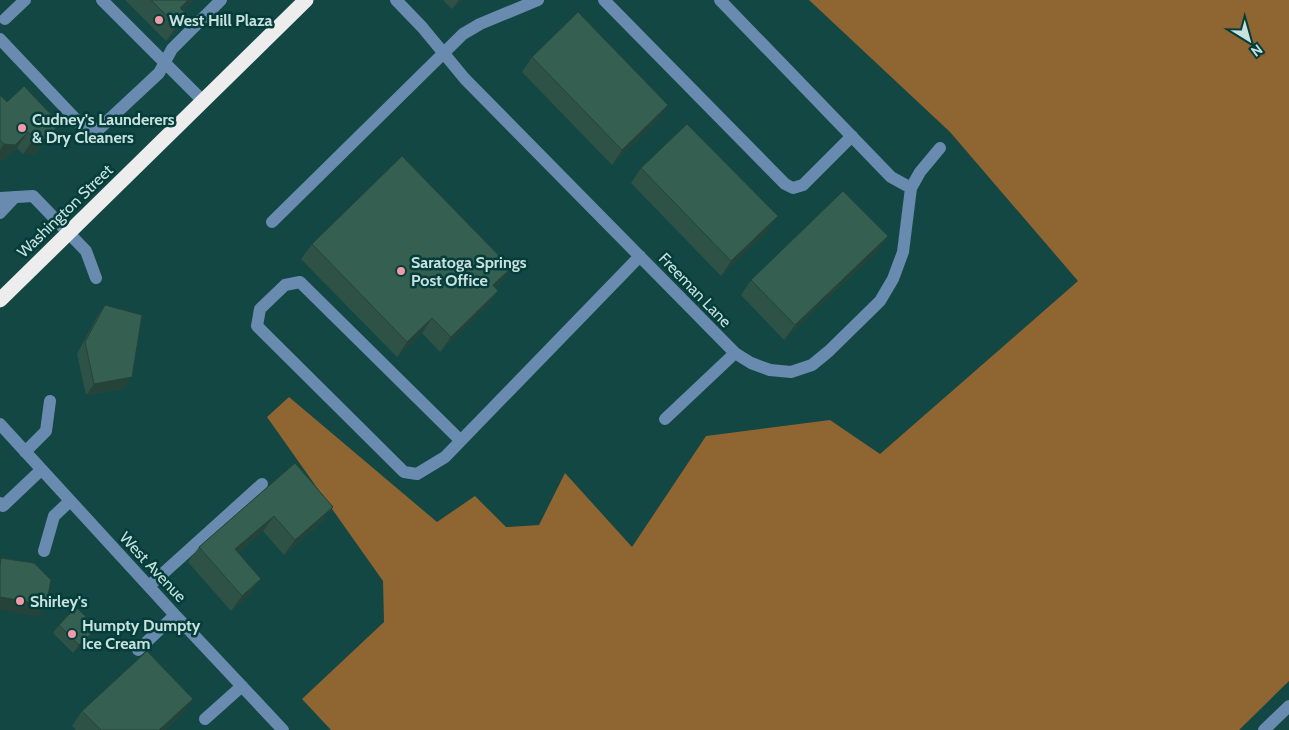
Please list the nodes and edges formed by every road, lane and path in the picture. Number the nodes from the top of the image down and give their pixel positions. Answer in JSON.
{"nodes":[{"id":1,"x":25,"y":0,"type":"edge"},
{"id":2,"x":102,"y":0,"type":"edge"},
{"id":3,"x":221,"y":0,"type":"edge"},
{"id":4,"x":306,"y":0,"type":"edge"},
{"id":5,"x":396,"y":0,"type":"edge"},
{"id":6,"x":538,"y":0,"type":"edge"},
{"id":7,"x":604,"y":0,"type":"edge"},
{"id":8,"x":720,"y":0,"type":"edge"},
{"id":9,"x":5,"y":19,"type":"dead end"},
{"id":10,"x":0,"y":39,"type":"edge"},
{"id":11,"x":443,"y":53,"type":"junction"},
{"id":12,"x":164,"y":62,"type":"junction"},
{"id":13,"x":203,"y":101,"type":"junction"},
{"id":14,"x":852,"y":136,"type":"junction"},
{"id":15,"x":940,"y":148,"type":"dead end"},
{"id":16,"x":911,"y":188,"type":"junction"},
{"id":17,"x":15,"y":197,"type":"junction"},
{"id":18,"x":0,"y":198,"type":"edge"},
{"id":19,"x":0,"y":213,"type":"edge"},
{"id":20,"x":272,"y":222,"type":"dead end"},
{"id":21,"x":68,"y":232,"type":"junction"},
{"id":22,"x":640,"y":256,"type":"junction"},
{"id":23,"x":96,"y":278,"type":"dead end"},
{"id":24,"x":0,"y":300,"type":"edge"},
{"id":25,"x":734,"y":353,"type":"junction"},
{"id":26,"x":50,"y":401,"type":"dead end"},
{"id":27,"x":665,"y":419,"type":"dead end"},
{"id":28,"x":0,"y":424,"type":"edge"},
{"id":29,"x":460,"y":440,"type":"junction"},
{"id":30,"x":24,"y":452,"type":"junction"},
{"id":31,"x":41,"y":470,"type":"junction"},
{"id":32,"x":262,"y":484,"type":"dead end"},
{"id":33,"x":70,"y":501,"type":"junction"},
{"id":34,"x":1,"y":506,"type":"edge"},
{"id":35,"x":44,"y":551,"type":"dead end"},
{"id":36,"x":149,"y":586,"type":"junction"},
{"id":37,"x":176,"y":615,"type":"junction"},
{"id":38,"x":138,"y":650,"type":"dead end"},
{"id":39,"x":242,"y":686,"type":"junction"},
{"id":40,"x":1289,"y":706,"type":"edge"},
{"id":41,"x":205,"y":719,"type":"dead end"},
{"id":42,"x":283,"y":730,"type":"edge"},
{"id":43,"x":1264,"y":730,"type":"edge"}],
"edges":[{"from":1,"to":9,"type":"street"},
{"from":2,"to":12,"type":"street"},
{"from":3,"to":12,"type":"street"},
{"from":4,"to":13,"type":"highway","name":"Washington Street"},
{"from":5,"to":11,"type":"street","name":"Freeman Lane"},
{"from":6,"to":11,"type":"street"},
{"from":7,"to":14,"type":"street"},
{"from":8,"to":14,"type":"street"},
{"from":10,"to":12,"type":"street"},
{"from":11,"to":20,"type":"street"},
{"from":11,"to":22,"type":"street","name":"Freeman Lane"},
{"from":12,"to":13,"type":"street"},
{"from":13,"to":21,"type":"highway","name":"Washington Street"},
{"from":14,"to":16,"type":"street"},
{"from":15,"to":16,"type":"street","name":"Freeman Lane"},
{"from":16,"to":25,"type":"street","name":"Freeman Lane"},
{"from":17,"to":18,"type":"street"},
{"from":17,"to":19,"type":"street"},
{"from":17,"to":21,"type":"street"},
{"from":21,"to":23,"type":"street"},
{"from":21,"to":24,"type":"highway","name":"Washington Street"},
{"from":22,"to":25,"type":"street","name":"Freeman Lane"},
{"from":22,"to":29,"type":"street"},
{"from":25,"to":27,"type":"street"},
{"from":26,"to":30,"type":"street"},
{"from":28,"to":30,"type":"street","name":"West Avenue"},
{"from":29,"to":29,"type":"street"},
{"from":30,"to":31,"type":"street","name":"West Avenue"},
{"from":31,"to":33,"type":"street","name":"West Avenue"},
{"from":31,"to":34,"type":"street"},
{"from":32,"to":36,"type":"street"},
{"from":33,"to":35,"type":"street"},
{"from":33,"to":36,"type":"street","name":"West Avenue"},
{"from":36,"to":37,"type":"street","name":"West Avenue"},
{"from":37,"to":38,"type":"street"},
{"from":37,"to":39,"type":"street","name":"West Avenue"},
{"from":39,"to":41,"type":"street"},
{"from":39,"to":42,"type":"street","name":"West Avenue"},
{"from":40,"to":43,"type":"street"}]}
